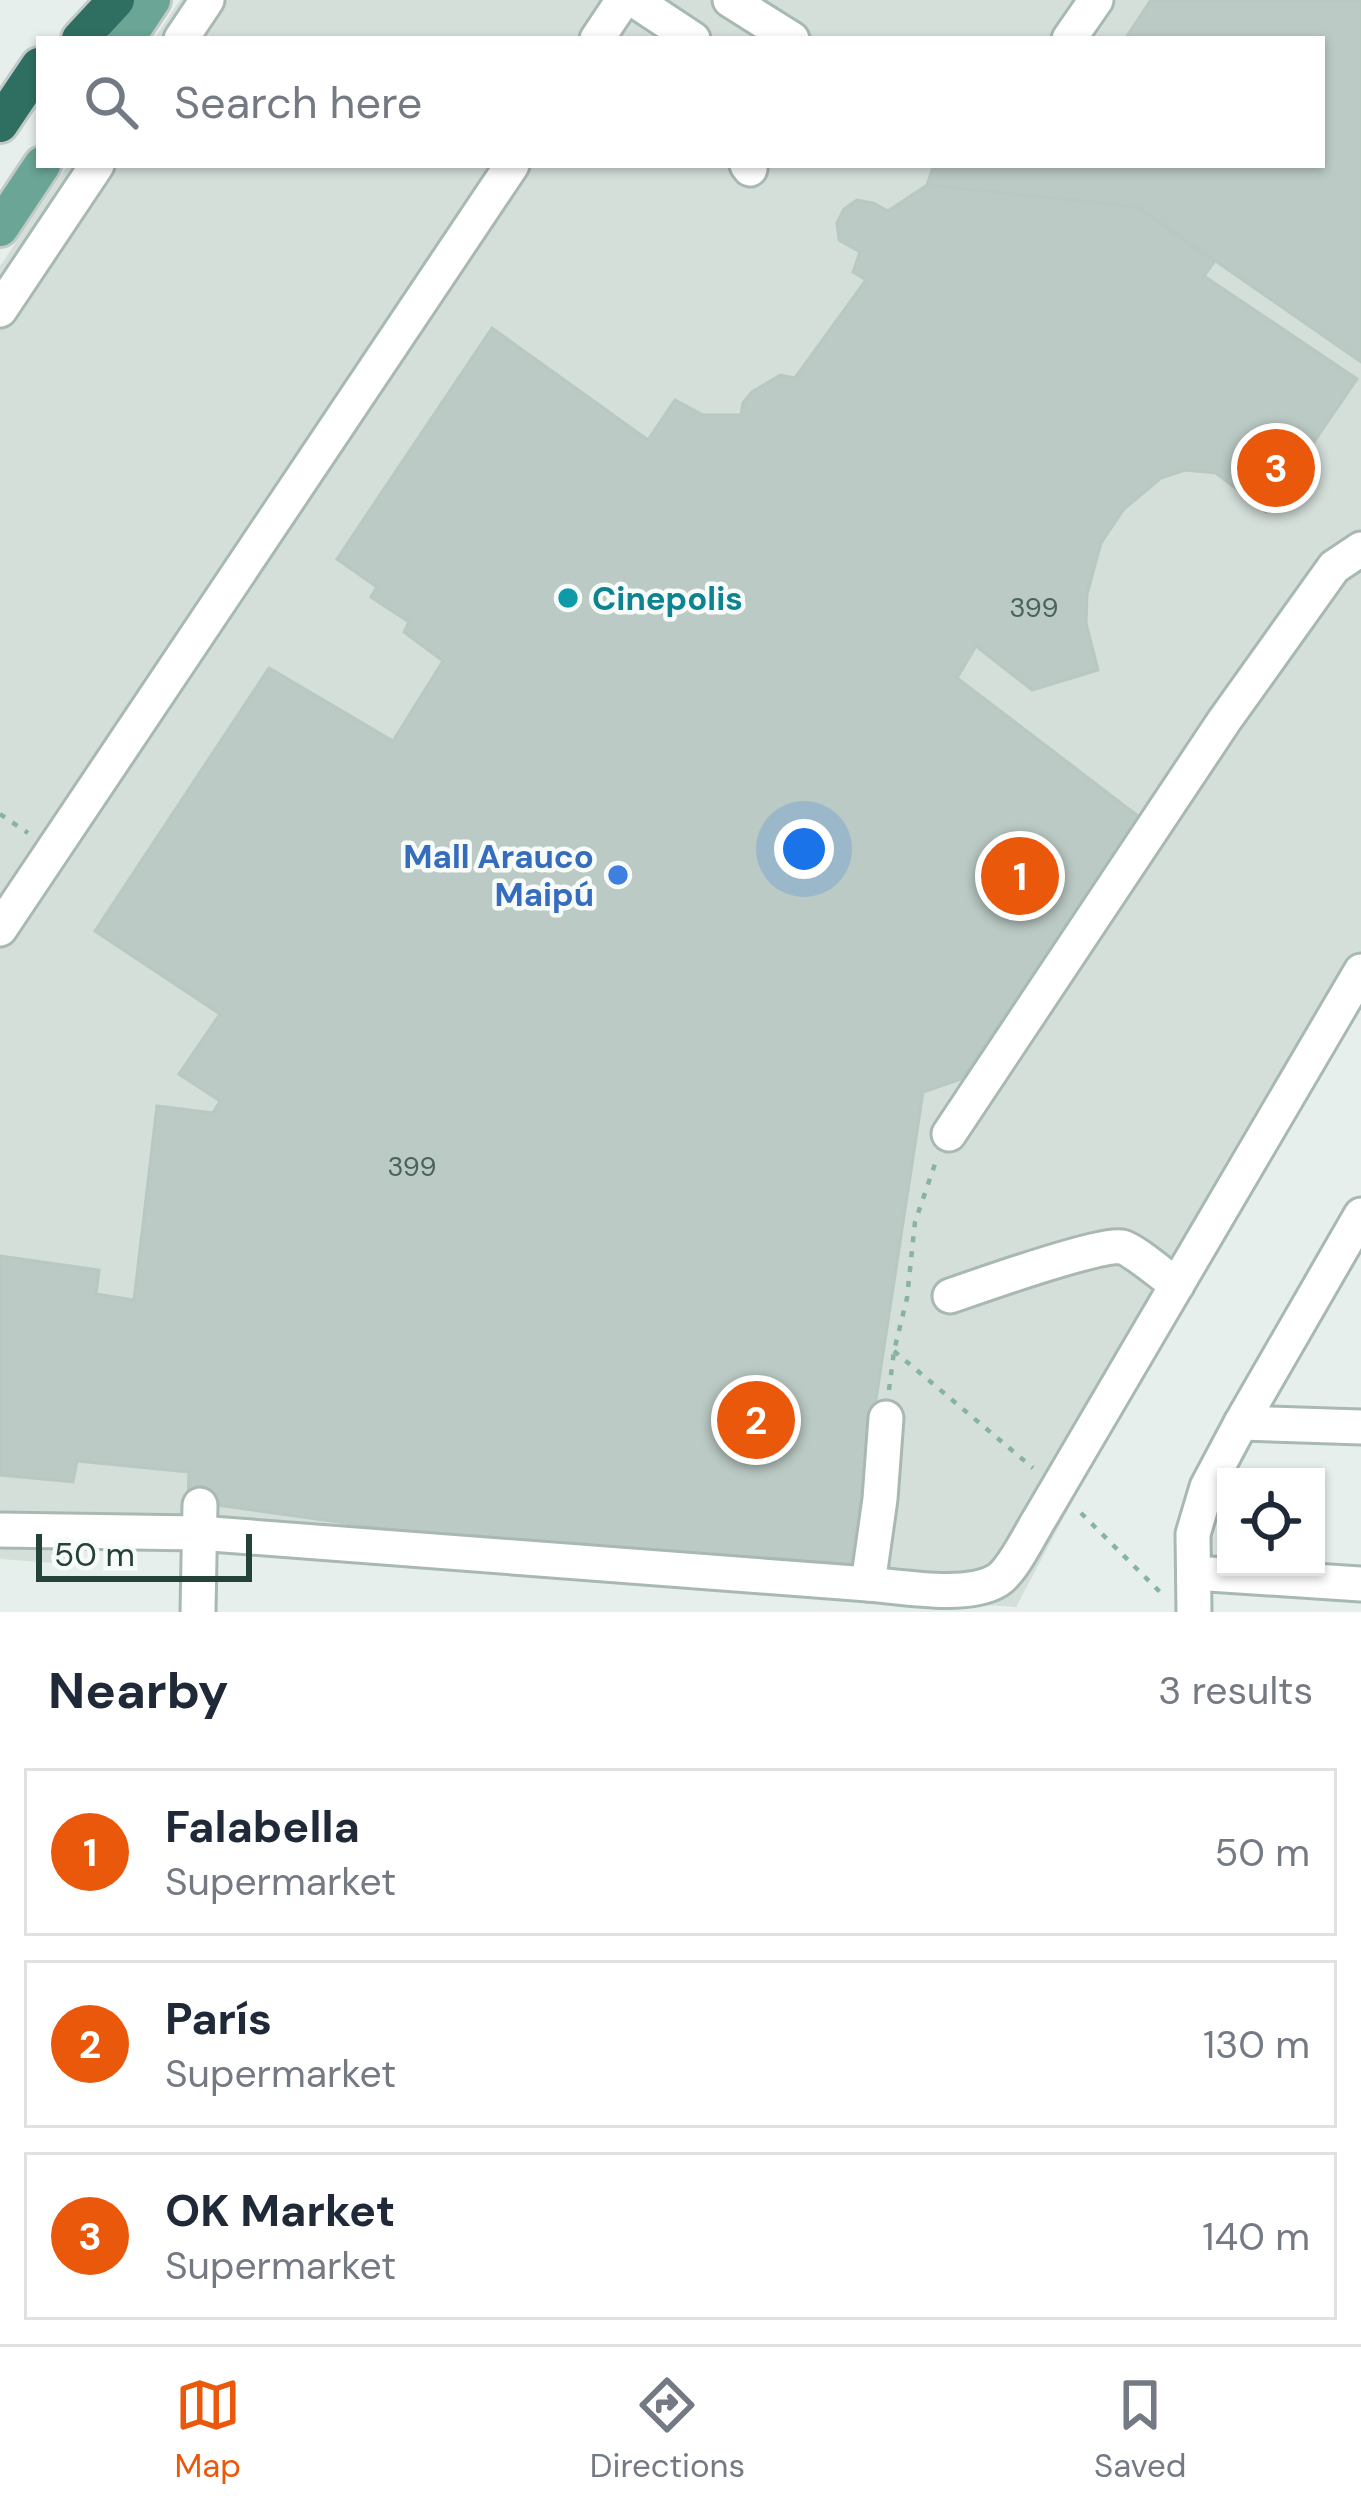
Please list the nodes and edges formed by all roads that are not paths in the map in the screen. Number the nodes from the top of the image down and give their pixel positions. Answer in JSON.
{"nodes":[{"id":1,"x":84,"y":0,"type":"edge"},
{"id":2,"x":116,"y":0,"type":"edge"},
{"id":3,"x":152,"y":0,"type":"edge"},
{"id":4,"x":207,"y":0,"type":"edge"},
{"id":5,"x":623,"y":0,"type":"edge"},
{"id":6,"x":634,"y":0,"type":"edge"},
{"id":7,"x":730,"y":0,"type":"edge"},
{"id":8,"x":1096,"y":0,"type":"edge"},
{"id":9,"x":60,"y":36,"type":"edge"},
{"id":10,"x":83,"y":36,"type":"edge"},
{"id":11,"x":128,"y":36,"type":"edge"},
{"id":12,"x":183,"y":36,"type":"edge"},
{"id":13,"x":599,"y":36,"type":"edge"},
{"id":14,"x":688,"y":36,"type":"edge"},
{"id":15,"x":787,"y":36,"type":"edge"},
{"id":16,"x":1071,"y":36,"type":"edge"},
{"id":17,"x":36,"y":71,"type":"edge"},
{"id":18,"x":36,"y":86,"type":"edge"},
{"id":19,"x":0,"y":125,"type":"edge"},
{"id":20,"x":40,"y":168,"type":"edge"},
{"id":21,"x":510,"y":168,"type":"edge"},
{"id":22,"x":85,"y":169,"type":"edge"},
{"id":23,"x":0,"y":228,"type":"edge"},
{"id":24,"x":0,"y":310,"type":"edge"},
{"id":25,"x":1347,"y":558,"type":"edge"},
{"id":26,"x":0,"y":929,"type":"edge"},
{"id":27,"x":1361,"y":971,"type":"edge"},
{"id":28,"x":949,"y":1134,"type":"road end"},
{"id":29,"x":1356,"y":1234,"type":"edge"},
{"id":30,"x":1177,"y":1285,"type":"junction"},
{"id":31,"x":950,"y":1296,"type":"dead end"},
{"id":32,"x":886,"y":1418,"type":"road end"},
{"id":33,"x":1241,"y":1423,"type":"junction"},
{"id":34,"x":1361,"y":1426,"type":"edge"},
{"id":35,"x":199,"y":1519,"type":"junction"},
{"id":36,"x":0,"y":1530,"type":"edge"},
{"id":37,"x":1194,"y":1573,"type":"junction"},
{"id":38,"x":1361,"y":1584,"type":"edge"},
{"id":39,"x":868,"y":1585,"type":"junction"},
{"id":40,"x":197,"y":1612,"type":"edge"},
{"id":41,"x":1195,"y":1612,"type":"edge"}],
"edges":[{"from":1,"to":9,"type":"highway"},
{"from":2,"to":10,"type":"highway"},
{"from":3,"to":11,"type":"main road"},
{"from":4,"to":12,"type":"street"},
{"from":5,"to":13,"type":"street"},
{"from":6,"to":14,"type":"street"},
{"from":7,"to":15,"type":"street"},
{"from":8,"to":16,"type":"street"},
{"from":17,"to":19,"type":"highway"},
{"from":18,"to":19,"type":"highway"},
{"from":20,"to":23,"type":"main road"},
{"from":21,"to":26,"type":"street"},
{"from":22,"to":24,"type":"street"},
{"from":25,"to":28,"type":"street"},
{"from":27,"to":30,"type":"street"},
{"from":29,"to":33,"type":"street"},
{"from":30,"to":31,"type":"street"},
{"from":30,"to":39,"type":"street"},
{"from":32,"to":39,"type":"street"},
{"from":33,"to":34,"type":"street"},
{"from":33,"to":37,"type":"street"},
{"from":35,"to":36,"type":"street"},
{"from":35,"to":39,"type":"street"},
{"from":35,"to":40,"type":"street"},
{"from":37,"to":38,"type":"street"},
{"from":37,"to":41,"type":"street"}]}
